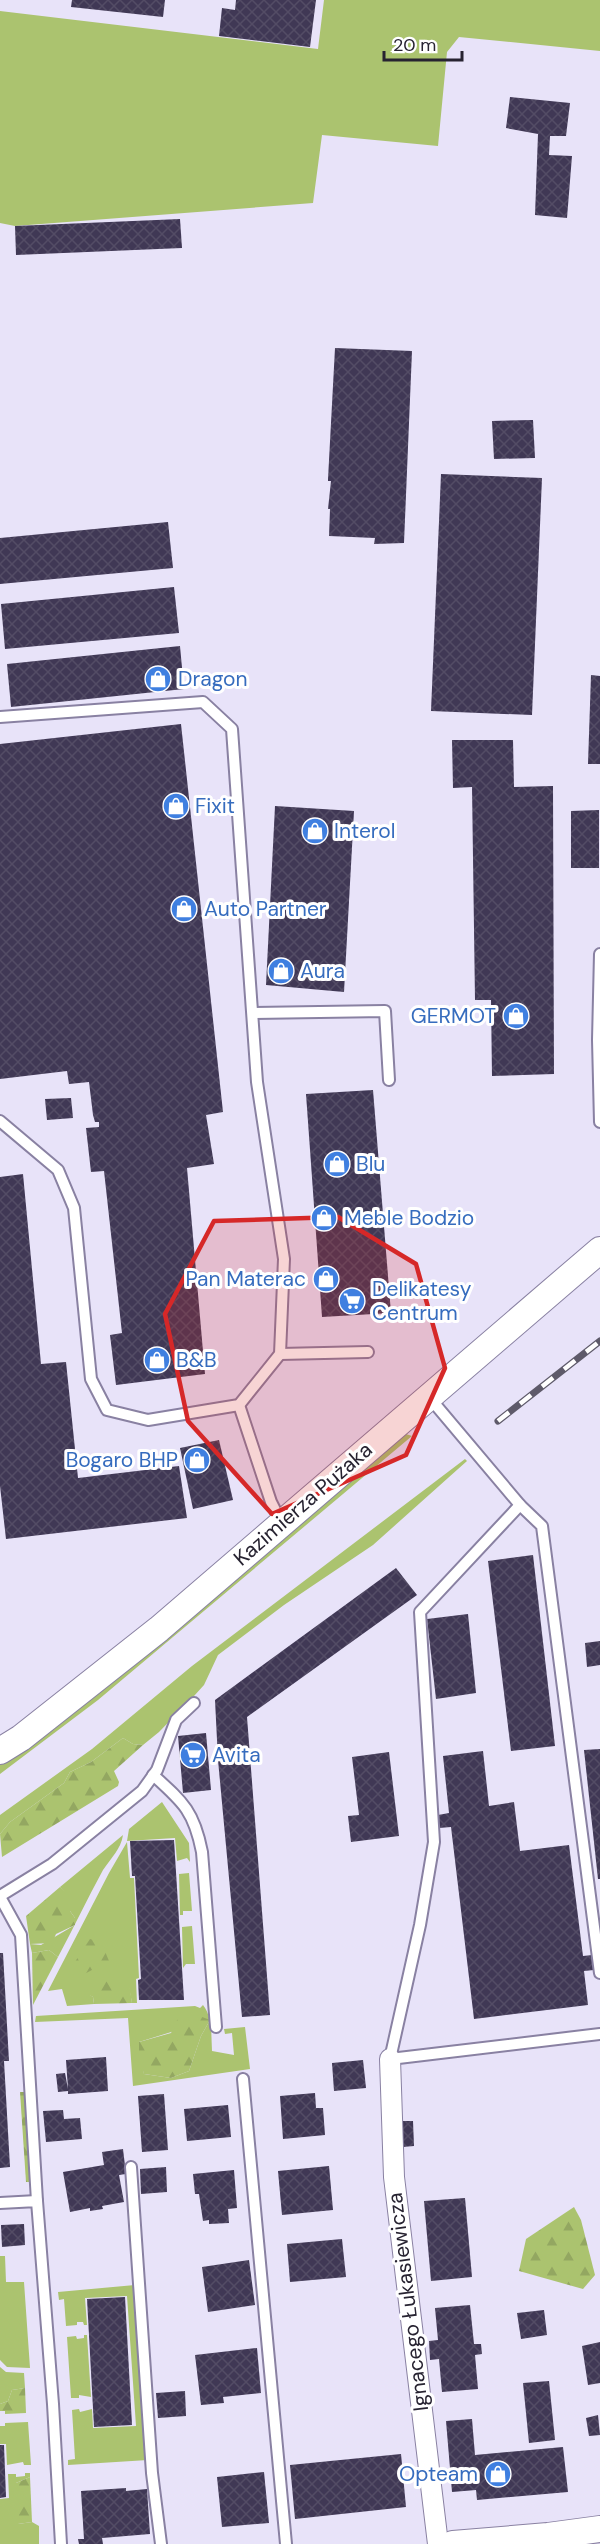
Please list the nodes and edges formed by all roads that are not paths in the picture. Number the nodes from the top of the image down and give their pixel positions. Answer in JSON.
{"nodes":[{"id":1,"x":0,"y":717,"type":"edge"},
{"id":2,"x":600,"y":954,"type":"edge"},
{"id":3,"x":253,"y":1013,"type":"junction"},
{"id":4,"x":389,"y":1080,"type":"dead end"},
{"id":5,"x":0,"y":1121,"type":"edge"},
{"id":6,"x":600,"y":1122,"type":"edge"},
{"id":7,"x":600,"y":1250,"type":"edge"},
{"id":8,"x":368,"y":1352,"type":"dead end"},
{"id":9,"x":280,"y":1354,"type":"junction"},
{"id":10,"x":428,"y":1397,"type":"junction"},
{"id":11,"x":239,"y":1405,"type":"junction"},
{"id":12,"x":520,"y":1505,"type":"junction"},
{"id":13,"x":281,"y":1522,"type":"junction"},
{"id":14,"x":194,"y":1703,"type":"dead end"},
{"id":15,"x":0,"y":1751,"type":"edge"},
{"id":16,"x":153,"y":1775,"type":"junction"},
{"id":17,"x":0,"y":1897,"type":"edge"},
{"id":18,"x":600,"y":1973,"type":"edge"},
{"id":19,"x":216,"y":2027,"type":"dead end"},
{"id":20,"x":600,"y":2034,"type":"edge"},
{"id":21,"x":390,"y":2059,"type":"junction"},
{"id":22,"x":243,"y":2079,"type":"dead end"},
{"id":23,"x":131,"y":2167,"type":"dead end"},
{"id":24,"x":37,"y":2201,"type":"junction"},
{"id":25,"x":0,"y":2203,"type":"edge"},
{"id":26,"x":600,"y":2529,"type":"edge"},
{"id":27,"x":549,"y":2540,"type":"edge"},
{"id":28,"x":61,"y":2544,"type":"edge"},
{"id":29,"x":161,"y":2544,"type":"edge"},
{"id":30,"x":286,"y":2544,"type":"edge"},
{"id":31,"x":438,"y":2544,"type":"edge"},
{"id":32,"x":453,"y":2544,"type":"edge"}],
"edges":[{"from":1,"to":3,"type":"lane"},
{"from":2,"to":6,"type":"lane"},
{"from":3,"to":4,"type":"lane"},
{"from":3,"to":9,"type":"lane"},
{"from":5,"to":11,"type":"lane"},
{"from":7,"to":10,"type":"street","name":"Kazimierza Pużaka"},
{"from":8,"to":9,"type":"lane"},
{"from":9,"to":11,"type":"lane"},
{"from":10,"to":12,"type":"lane"},
{"from":10,"to":13,"type":"street","name":"Kazimierza Pużaka"},
{"from":11,"to":13,"type":"lane"},
{"from":12,"to":18,"type":"lane"},
{"from":12,"to":21,"type":"lane"},
{"from":13,"to":15,"type":"street","name":"Kazimierza Pużaka"},
{"from":14,"to":16,"type":"lane"},
{"from":16,"to":17,"type":"lane"},
{"from":16,"to":19,"type":"lane"},
{"from":17,"to":24,"type":"lane"},
{"from":20,"to":21,"type":"lane"},
{"from":21,"to":31,"type":"street","name":"Ignacego Łukasiewicza"},
{"from":22,"to":30,"type":"lane"},
{"from":23,"to":29,"type":"lane"},
{"from":24,"to":25,"type":"lane"},
{"from":24,"to":28,"type":"lane"},
{"from":26,"to":27,"type":"street"},
{"from":27,"to":32,"type":"street"}]}
